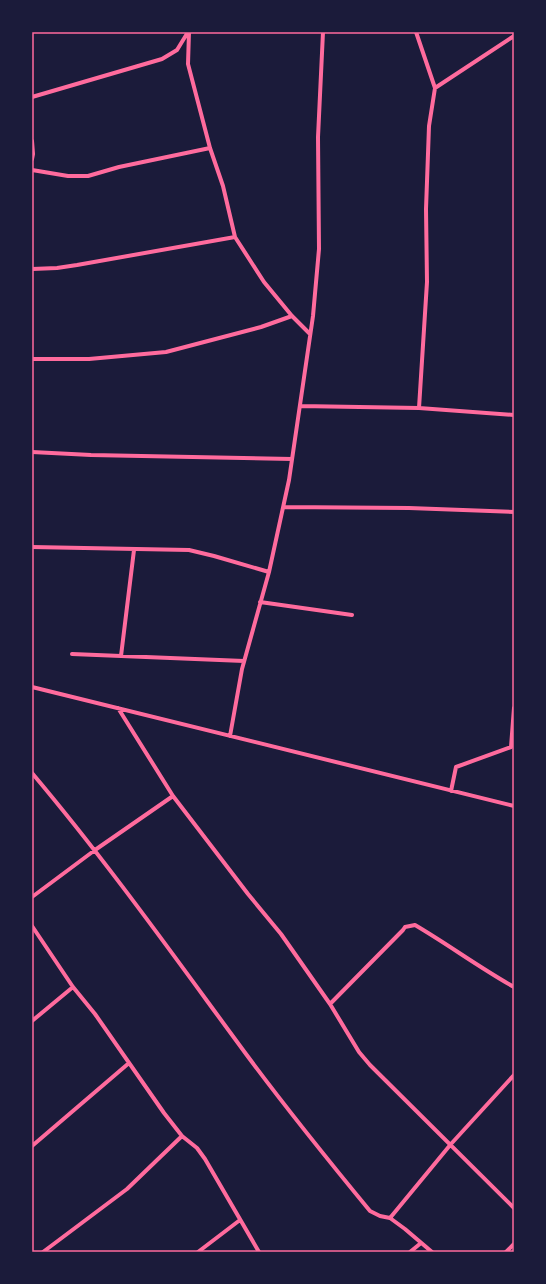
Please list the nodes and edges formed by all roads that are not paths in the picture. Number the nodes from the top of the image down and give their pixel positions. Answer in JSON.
{"nodes":[{"id":1,"x":189,"y":32,"type":"edge"},
{"id":2,"x":323,"y":32,"type":"edge"},
{"id":3,"x":416,"y":32,"type":"edge"},
{"id":4,"x":514,"y":36,"type":"edge"},
{"id":5,"x":435,"y":88,"type":"junction"},
{"id":6,"x":32,"y":97,"type":"edge"},
{"id":7,"x":32,"y":141,"type":"edge"},
{"id":8,"x":210,"y":148,"type":"junction"},
{"id":9,"x":32,"y":159,"type":"edge"},
{"id":10,"x":32,"y":170,"type":"edge"},
{"id":11,"x":235,"y":237,"type":"junction"},
{"id":12,"x":32,"y":269,"type":"edge"},
{"id":13,"x":292,"y":316,"type":"junction"},
{"id":14,"x":310,"y":334,"type":"junction"},
{"id":15,"x":32,"y":359,"type":"edge"},
{"id":16,"x":300,"y":406,"type":"junction"},
{"id":17,"x":419,"y":408,"type":"junction"},
{"id":18,"x":514,"y":415,"type":"edge"},
{"id":19,"x":32,"y":452,"type":"edge"},
{"id":20,"x":292,"y":459,"type":"junction"},
{"id":21,"x":283,"y":507,"type":"junction"},
{"id":22,"x":514,"y":512,"type":"edge"},
{"id":23,"x":32,"y":547,"type":"edge"},
{"id":24,"x":134,"y":550,"type":"junction"},
{"id":25,"x":268,"y":572,"type":"junction"},
{"id":26,"x":260,"y":602,"type":"junction"},
{"id":27,"x":352,"y":615,"type":"dead end"},
{"id":28,"x":72,"y":654,"type":"dead end"},
{"id":29,"x":120,"y":656,"type":"junction"},
{"id":30,"x":244,"y":661,"type":"junction"},
{"id":31,"x":32,"y":687,"type":"edge"},
{"id":32,"x":118,"y":708,"type":"junction"},
{"id":33,"x":514,"y":708,"type":"edge"},
{"id":34,"x":230,"y":736,"type":"junction"},
{"id":35,"x":32,"y":773,"type":"edge"},
{"id":36,"x":451,"y":791,"type":"junction"},
{"id":37,"x":173,"y":796,"type":"junction"},
{"id":38,"x":514,"y":806,"type":"edge"},
{"id":39,"x":94,"y":850,"type":"junction"},
{"id":40,"x":32,"y":897,"type":"edge"},
{"id":41,"x":32,"y":926,"type":"edge"},
{"id":42,"x":73,"y":987,"type":"junction"},
{"id":43,"x":514,"y":987,"type":"edge"},
{"id":44,"x":330,"y":1004,"type":"junction"},
{"id":45,"x":32,"y":1021,"type":"edge"},
{"id":46,"x":129,"y":1063,"type":"junction"},
{"id":47,"x":514,"y":1074,"type":"edge"},
{"id":48,"x":182,"y":1136,"type":"junction"},
{"id":49,"x":451,"y":1144,"type":"junction"},
{"id":50,"x":32,"y":1146,"type":"edge"},
{"id":51,"x":514,"y":1208,"type":"edge"},
{"id":52,"x":390,"y":1218,"type":"junction"},
{"id":53,"x":240,"y":1220,"type":"junction"},
{"id":54,"x":421,"y":1243,"type":"junction"},
{"id":55,"x":514,"y":1244,"type":"edge"},
{"id":56,"x":43,"y":1252,"type":"edge"},
{"id":57,"x":198,"y":1252,"type":"edge"},
{"id":58,"x":259,"y":1252,"type":"edge"},
{"id":59,"x":410,"y":1252,"type":"edge"},
{"id":60,"x":432,"y":1252,"type":"edge"},
{"id":61,"x":506,"y":1252,"type":"edge"}],
"edges":[{"from":1,"to":6,"type":"street"},
{"from":1,"to":8,"type":"street"},
{"from":2,"to":14,"type":"street"},
{"from":3,"to":5,"type":"street"},
{"from":4,"to":5,"type":"street"},
{"from":5,"to":17,"type":"street"},
{"from":7,"to":9,"type":"street"},
{"from":8,"to":10,"type":"street"},
{"from":8,"to":11,"type":"street"},
{"from":11,"to":12,"type":"street"},
{"from":11,"to":13,"type":"street"},
{"from":13,"to":14,"type":"street"},
{"from":13,"to":15,"type":"street"},
{"from":14,"to":16,"type":"street"},
{"from":16,"to":17,"type":"street"},
{"from":16,"to":20,"type":"street"},
{"from":17,"to":18,"type":"street"},
{"from":19,"to":20,"type":"street"},
{"from":20,"to":21,"type":"street"},
{"from":21,"to":22,"type":"street"},
{"from":21,"to":25,"type":"street"},
{"from":23,"to":24,"type":"street"},
{"from":24,"to":25,"type":"street"},
{"from":24,"to":29,"type":"street"},
{"from":25,"to":26,"type":"street"},
{"from":26,"to":27,"type":"street"},
{"from":26,"to":30,"type":"street"},
{"from":28,"to":29,"type":"street"},
{"from":29,"to":30,"type":"street"},
{"from":30,"to":34,"type":"street"},
{"from":31,"to":32,"type":"street"},
{"from":32,"to":34,"type":"street"},
{"from":32,"to":37,"type":"street"},
{"from":33,"to":36,"type":"street"},
{"from":34,"to":36,"type":"street"},
{"from":35,"to":39,"type":"street"},
{"from":36,"to":38,"type":"street"},
{"from":37,"to":39,"type":"street"},
{"from":37,"to":44,"type":"street"},
{"from":39,"to":40,"type":"street"},
{"from":39,"to":52,"type":"street"},
{"from":41,"to":42,"type":"street"},
{"from":42,"to":45,"type":"street"},
{"from":42,"to":46,"type":"street"},
{"from":43,"to":44,"type":"street"},
{"from":44,"to":49,"type":"street"},
{"from":46,"to":48,"type":"street"},
{"from":46,"to":50,"type":"street"},
{"from":47,"to":49,"type":"street"},
{"from":48,"to":53,"type":"street"},
{"from":48,"to":56,"type":"street"},
{"from":49,"to":51,"type":"street"},
{"from":49,"to":52,"type":"street"},
{"from":52,"to":54,"type":"street"},
{"from":53,"to":57,"type":"street"},
{"from":53,"to":58,"type":"street"},
{"from":54,"to":59,"type":"street"},
{"from":54,"to":60,"type":"street"},
{"from":55,"to":61,"type":"street"}]}
